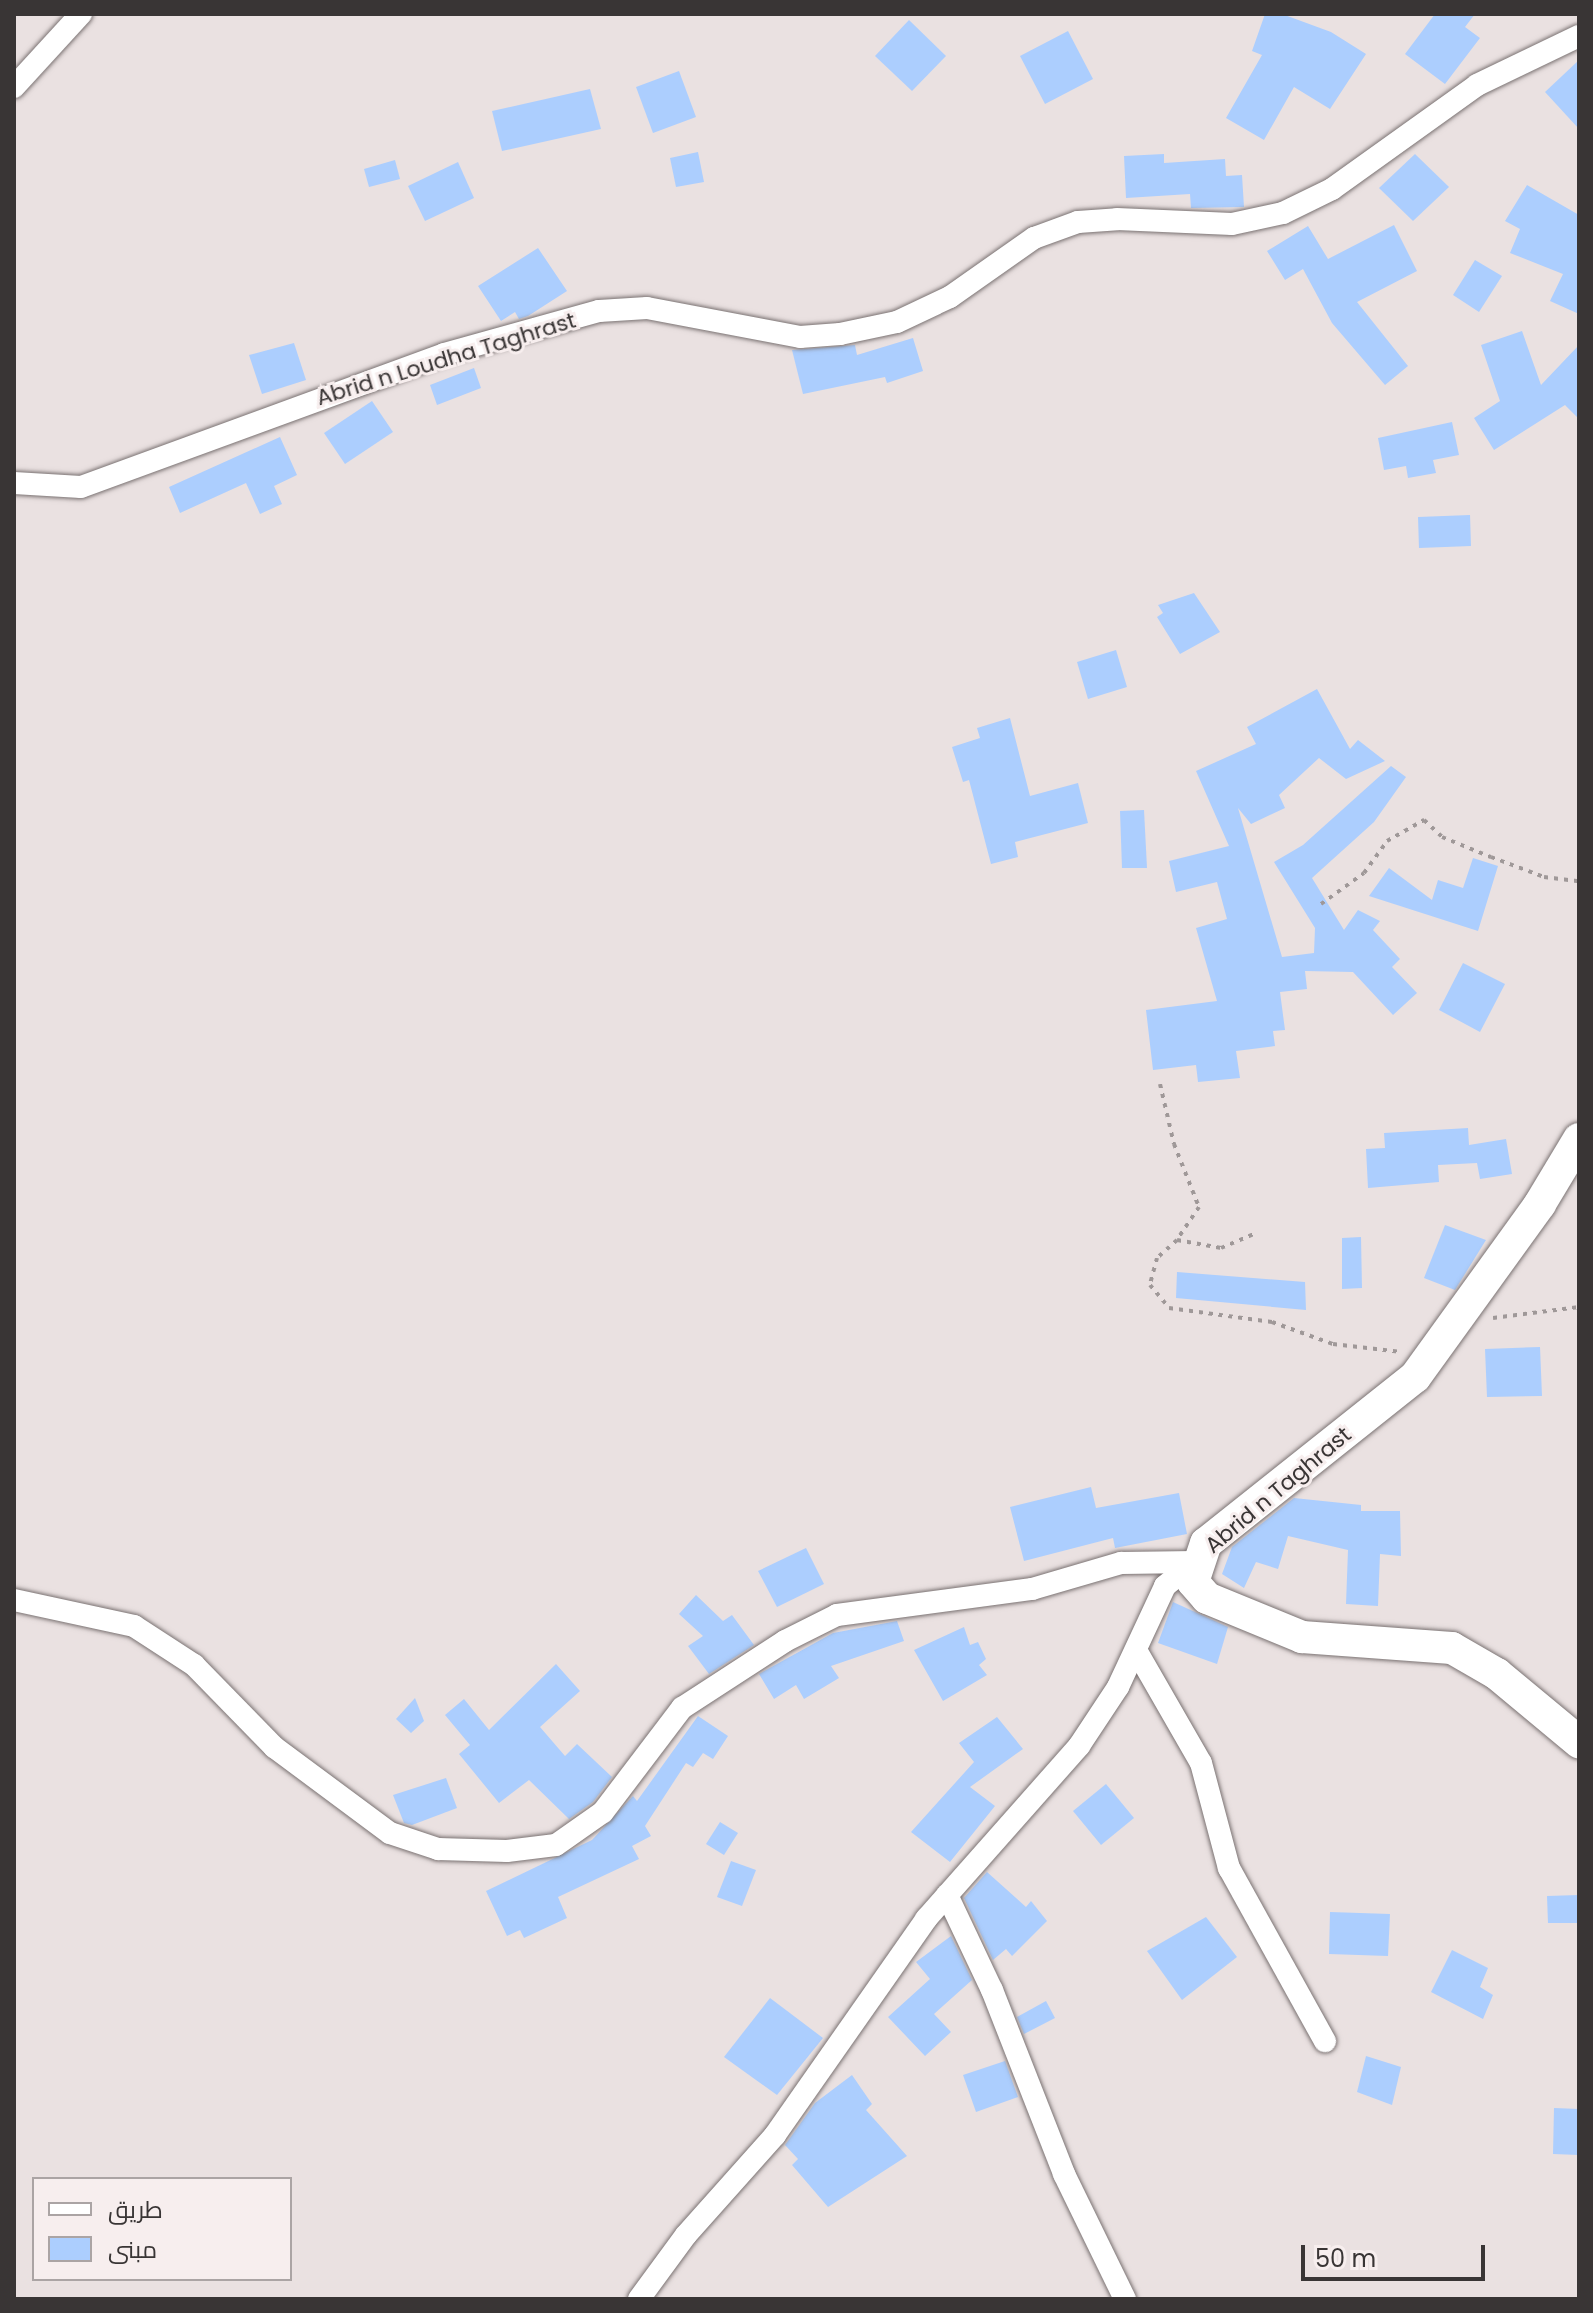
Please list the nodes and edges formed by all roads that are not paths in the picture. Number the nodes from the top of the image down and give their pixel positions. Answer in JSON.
{"nodes":[{"id":1,"x":81,"y":14,"type":"edge"},
{"id":2,"x":1579,"y":36,"type":"edge"},
{"id":3,"x":14,"y":87,"type":"edge"},
{"id":4,"x":14,"y":483,"type":"edge"},
{"id":5,"x":1579,"y":1139,"type":"edge"},
{"id":6,"x":1195,"y":1562,"type":"junction"},
{"id":7,"x":14,"y":1600,"type":"edge"},
{"id":8,"x":1136,"y":1650,"type":"junction"},
{"id":9,"x":1579,"y":1742,"type":"edge"},
{"id":10,"x":947,"y":1895,"type":"junction"},
{"id":11,"x":1325,"y":2041,"type":"dead end"},
{"id":12,"x":639,"y":2299,"type":"edge"},
{"id":13,"x":1125,"y":2299,"type":"edge"}],
"edges":[{"from":1,"to":3,"type":"street"},
{"from":2,"to":4,"type":"street","name":"Abrid n Loudha Taghrast"},
{"from":5,"to":6,"type":"street","name":"Abrid n Taghrast"},
{"from":6,"to":7,"type":"street"},
{"from":6,"to":8,"type":"street"},
{"from":6,"to":9,"type":"street","name":"Abrid n Taghrast"},
{"from":8,"to":10,"type":"street"},
{"from":8,"to":11,"type":"street"},
{"from":10,"to":12,"type":"street"},
{"from":10,"to":13,"type":"street"}]}
